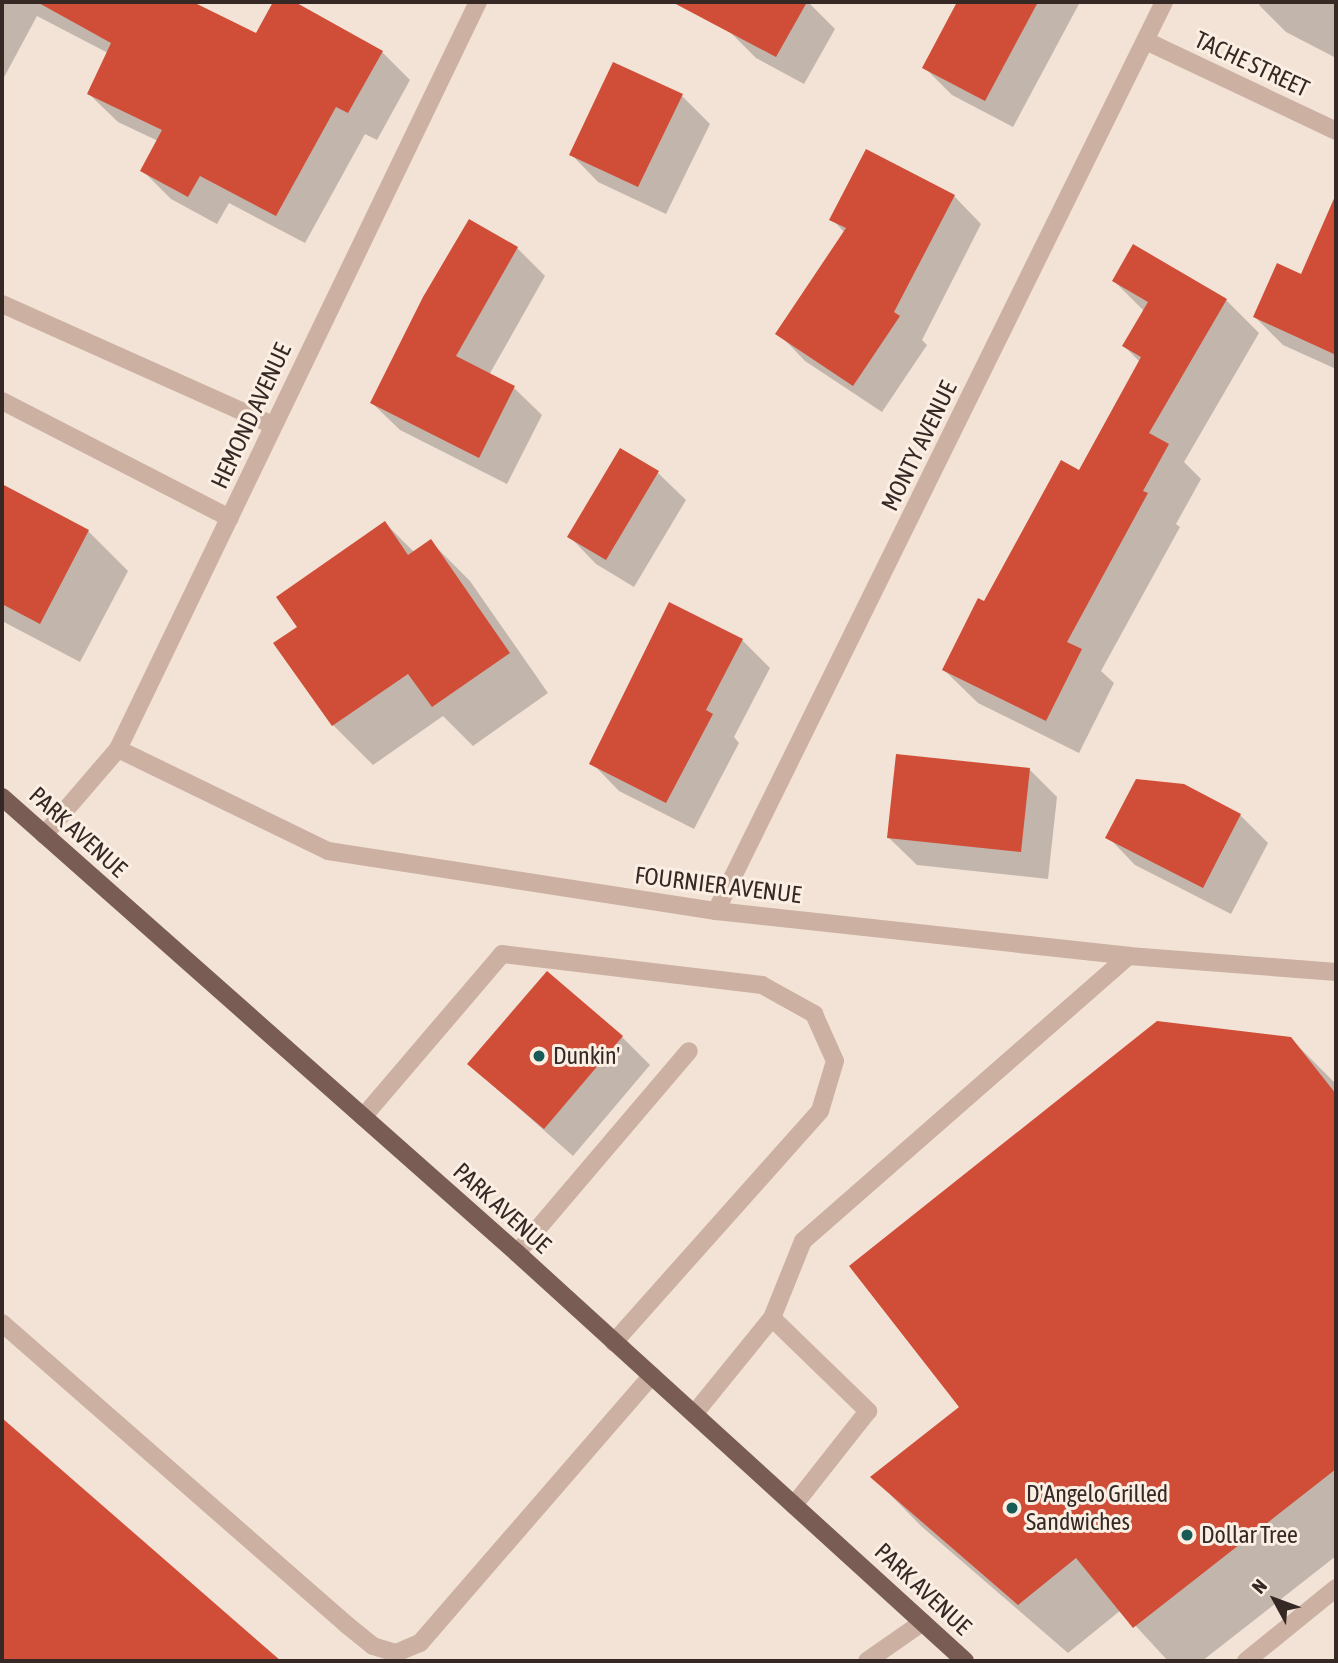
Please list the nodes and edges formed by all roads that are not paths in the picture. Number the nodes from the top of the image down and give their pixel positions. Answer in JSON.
{"nodes":[{"id":1,"x":478,"y":2,"type":"edge"},
{"id":2,"x":1164,"y":2,"type":"edge"},
{"id":3,"x":1146,"y":41,"type":"junction"},
{"id":4,"x":1336,"y":131,"type":"edge"},
{"id":5,"x":2,"y":303,"type":"edge"},
{"id":6,"x":2,"y":401,"type":"edge"},
{"id":7,"x":272,"y":425,"type":"junction"},
{"id":8,"x":230,"y":518,"type":"junction"},
{"id":9,"x":118,"y":749,"type":"junction"},
{"id":10,"x":2,"y":797,"type":"edge"},
{"id":11,"x":44,"y":835,"type":"junction"},
{"id":12,"x":716,"y":911,"type":"junction"},
{"id":13,"x":1129,"y":956,"type":"junction"},
{"id":14,"x":1336,"y":972,"type":"edge"},
{"id":15,"x":689,"y":1051,"type":"dead end"},
{"id":16,"x":363,"y":1117,"type":"junction"},
{"id":17,"x":517,"y":1253,"type":"junction"},
{"id":18,"x":772,"y":1318,"type":"junction"},
{"id":19,"x":2,"y":1323,"type":"edge"},
{"id":20,"x":614,"y":1342,"type":"junction"},
{"id":21,"x":652,"y":1375,"type":"junction"},
{"id":22,"x":694,"y":1414,"type":"junction"},
{"id":23,"x":794,"y":1505,"type":"junction"},
{"id":24,"x":1336,"y":1588,"type":"edge"},
{"id":25,"x":923,"y":1622,"type":"junction"},
{"id":26,"x":867,"y":1661,"type":"edge"},
{"id":27,"x":965,"y":1661,"type":"edge"},
{"id":28,"x":1246,"y":1661,"type":"edge"}],
"edges":[{"from":1,"to":7,"type":"street","name":"HEMOND AVENUE"},
{"from":2,"to":3,"type":"street","name":"MONTY AVENUE"},
{"from":3,"to":4,"type":"street","name":"TACHE STREET"},
{"from":3,"to":12,"type":"street","name":"MONTY AVENUE"},
{"from":5,"to":7,"type":"street"},
{"from":6,"to":8,"type":"street"},
{"from":7,"to":8,"type":"street","name":"HEMOND AVENUE"},
{"from":8,"to":9,"type":"street","name":"HEMOND AVENUE"},
{"from":9,"to":11,"type":"street","name":"HEMOND AVENUE"},
{"from":9,"to":12,"type":"street","name":"FOURNIER AVENUE"},
{"from":10,"to":11,"type":"main road","name":"PARK AVENUE"},
{"from":11,"to":16,"type":"main road","name":"PARK AVENUE"},
{"from":12,"to":13,"type":"street","name":"FOURNIER AVENUE"},
{"from":13,"to":14,"type":"street","name":"FOURNIER AVENUE"},
{"from":13,"to":18,"type":"street"},
{"from":15,"to":17,"type":"street"},
{"from":16,"to":17,"type":"main road","name":"PARK AVENUE"},
{"from":16,"to":20,"type":"street"},
{"from":17,"to":20,"type":"main road","name":"PARK AVENUE"},
{"from":18,"to":22,"type":"street"},
{"from":18,"to":23,"type":"street"},
{"from":19,"to":21,"type":"street"},
{"from":20,"to":21,"type":"main road","name":"PARK AVENUE"},
{"from":21,"to":22,"type":"main road","name":"PARK AVENUE"},
{"from":22,"to":23,"type":"main road","name":"PARK AVENUE"},
{"from":23,"to":25,"type":"main road","name":"PARK AVENUE"},
{"from":24,"to":28,"type":"street"},
{"from":25,"to":26,"type":"street"},
{"from":25,"to":27,"type":"main road","name":"PARK AVENUE"}]}
